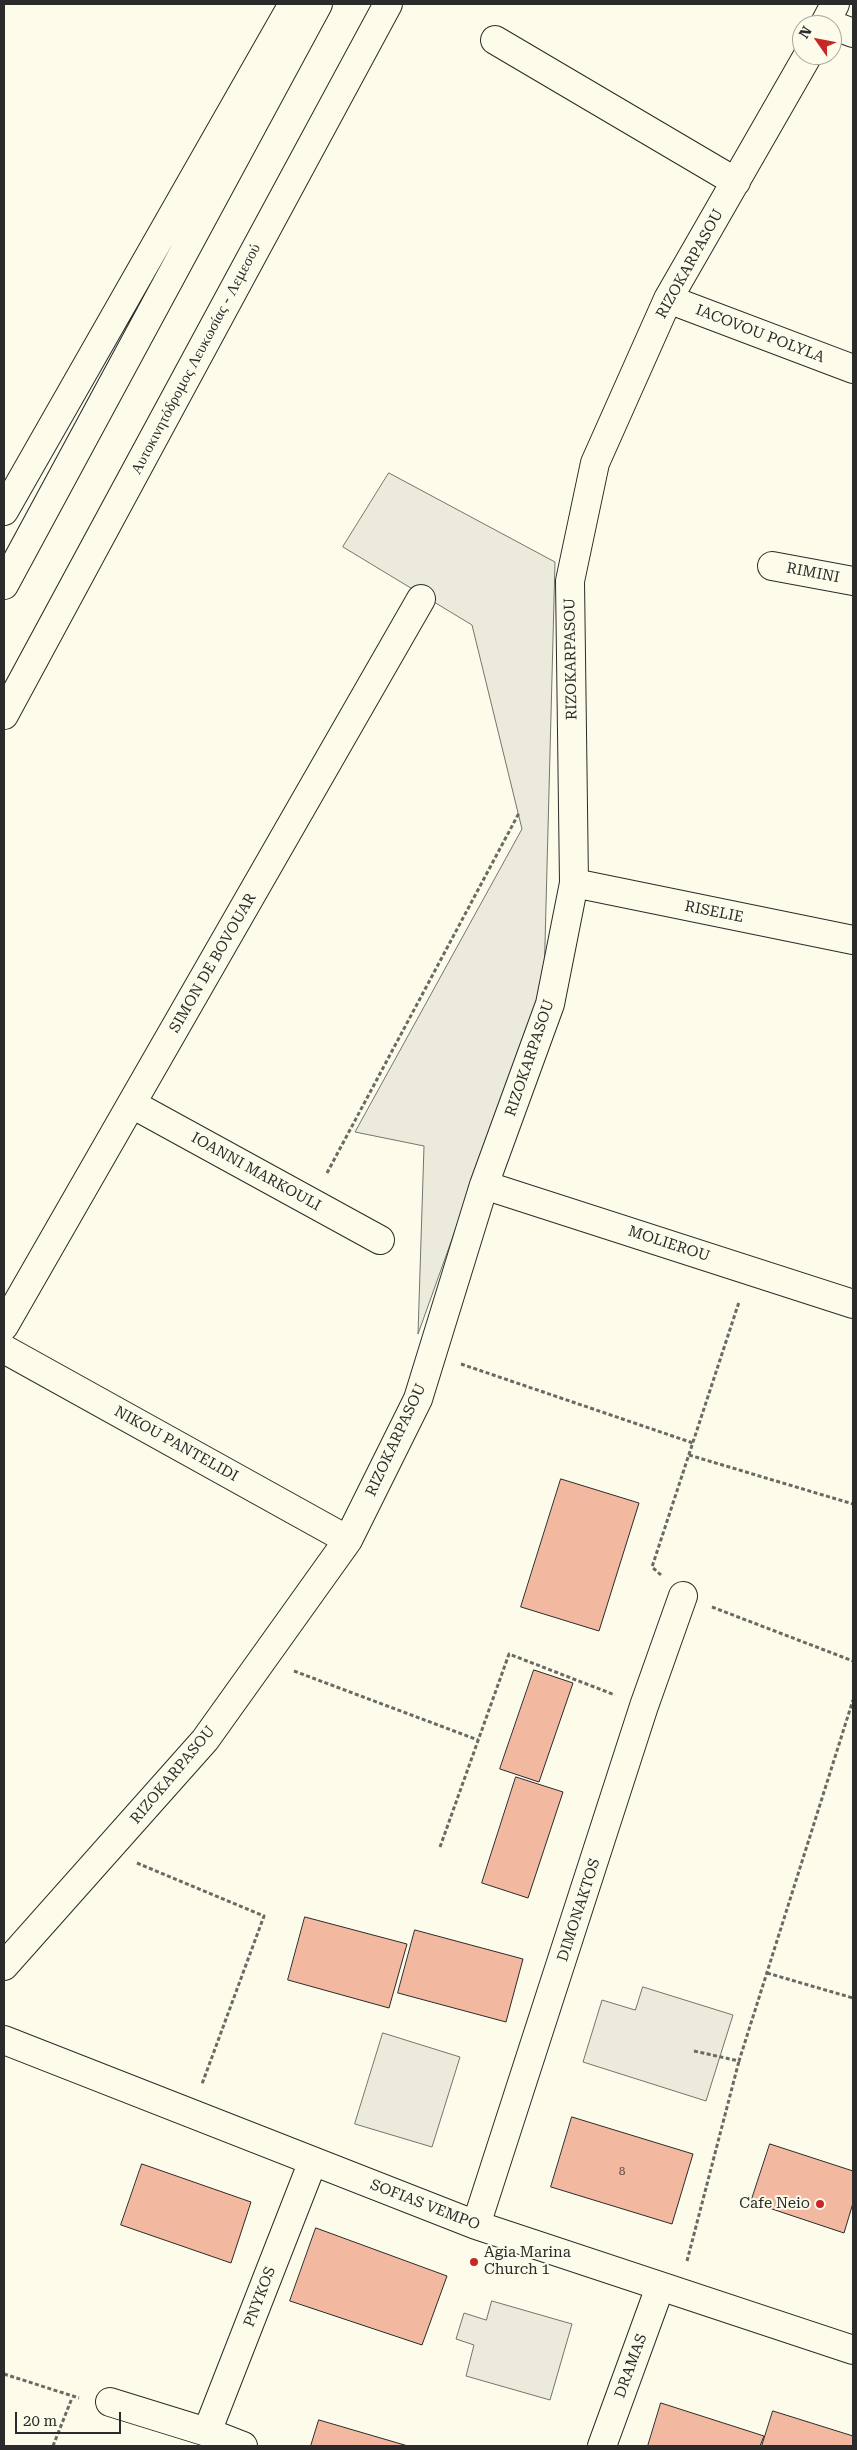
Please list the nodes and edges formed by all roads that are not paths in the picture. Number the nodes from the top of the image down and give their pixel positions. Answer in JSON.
{"nodes":[{"id":1,"x":292,"y":4,"type":"edge"},
{"id":2,"x":318,"y":4,"type":"edge"},
{"id":3,"x":388,"y":4,"type":"edge"},
{"id":4,"x":842,"y":27,"type":"edge"},
{"id":5,"x":853,"y":33,"type":"edge"},
{"id":6,"x":495,"y":40,"type":"dead end"},
{"id":7,"x":802,"y":65,"type":"edge"},
{"id":8,"x":736,"y":182,"type":"junction"},
{"id":9,"x":668,"y":299,"type":"junction"},
{"id":10,"x":853,"y":369,"type":"edge"},
{"id":11,"x":4,"y":511,"type":"edge"},
{"id":12,"x":772,"y":566,"type":"dead end"},
{"id":13,"x":853,"y":581,"type":"edge"},
{"id":14,"x":4,"y":585,"type":"edge"},
{"id":15,"x":421,"y":599,"type":"dead end"},
{"id":16,"x":4,"y":715,"type":"edge"},
{"id":17,"x":574,"y":883,"type":"junction"},
{"id":18,"x":853,"y":940,"type":"edge"},
{"id":19,"x":132,"y":1104,"type":"junction"},
{"id":20,"x":484,"y":1185,"type":"junction"},
{"id":21,"x":380,"y":1240,"type":"dead end"},
{"id":22,"x":853,"y":1304,"type":"edge"},
{"id":23,"x":4,"y":1326,"type":"edge"},
{"id":24,"x":4,"y":1349,"type":"edge"},
{"id":25,"x":348,"y":1540,"type":"junction"},
{"id":26,"x":683,"y":1596,"type":"road end"},
{"id":27,"x":4,"y":1966,"type":"edge"},
{"id":28,"x":4,"y":2040,"type":"edge"},
{"id":29,"x":313,"y":2161,"type":"junction"},
{"id":30,"x":476,"y":2225,"type":"junction"},
{"id":31,"x":669,"y":2290,"type":"junction"},
{"id":32,"x":853,"y":2350,"type":"edge"},
{"id":33,"x":110,"y":2402,"type":"road end"},
{"id":34,"x":207,"y":2432,"type":"junction"},
{"id":35,"x":243,"y":2446,"type":"edge"},
{"id":36,"x":602,"y":2446,"type":"edge"}],
"edges":[{"from":1,"to":11,"type":"main road"},
{"from":2,"to":14,"type":"main road"},
{"from":3,"to":16,"type":"main road","name":"Αυτοκινητόδρομος Λευκωσίας - Λεμεσού"},
{"from":4,"to":5,"type":"main road"},
{"from":6,"to":8,"type":"main road"},
{"from":7,"to":8,"type":"main road","name":"RIZOKARPASOU"},
{"from":8,"to":9,"type":"main road","name":"RIZOKARPASOU"},
{"from":9,"to":10,"type":"main road","name":"IACOVOU POLYLA"},
{"from":9,"to":17,"type":"main road","name":"RIZOKARPASOU"},
{"from":12,"to":13,"type":"main road","name":"RIMINI"},
{"from":15,"to":19,"type":"main road","name":"SIMON DE BOVOUAR"},
{"from":17,"to":18,"type":"main road","name":"RISELIE"},
{"from":17,"to":20,"type":"main road","name":"RIZOKARPASOU"},
{"from":19,"to":21,"type":"main road","name":"IOANNI MARKOULI"},
{"from":19,"to":23,"type":"main road","name":"SIMON DE BOVOUAR"},
{"from":20,"to":22,"type":"main road","name":"MOLIEROU"},
{"from":20,"to":25,"type":"main road","name":"RIZOKARPASOU"},
{"from":24,"to":25,"type":"main road","name":"NIKOU PANTELIDI"},
{"from":25,"to":27,"type":"main road","name":"RIZOKARPASOU"},
{"from":26,"to":30,"type":"main road","name":"DIMONAKTOS"},
{"from":28,"to":29,"type":"main road","name":"SOFIAS VEMPO"},
{"from":29,"to":30,"type":"main road","name":"SOFIAS VEMPO"},
{"from":29,"to":34,"type":"main road","name":"PNYKOS"},
{"from":30,"to":31,"type":"main road","name":"SOFIAS VEMPO"},
{"from":31,"to":32,"type":"main road","name":"SOFIAS VEMPO"},
{"from":31,"to":36,"type":"main road","name":"DRAMAS"},
{"from":33,"to":34,"type":"main road"},
{"from":34,"to":35,"type":"main road"}]}
